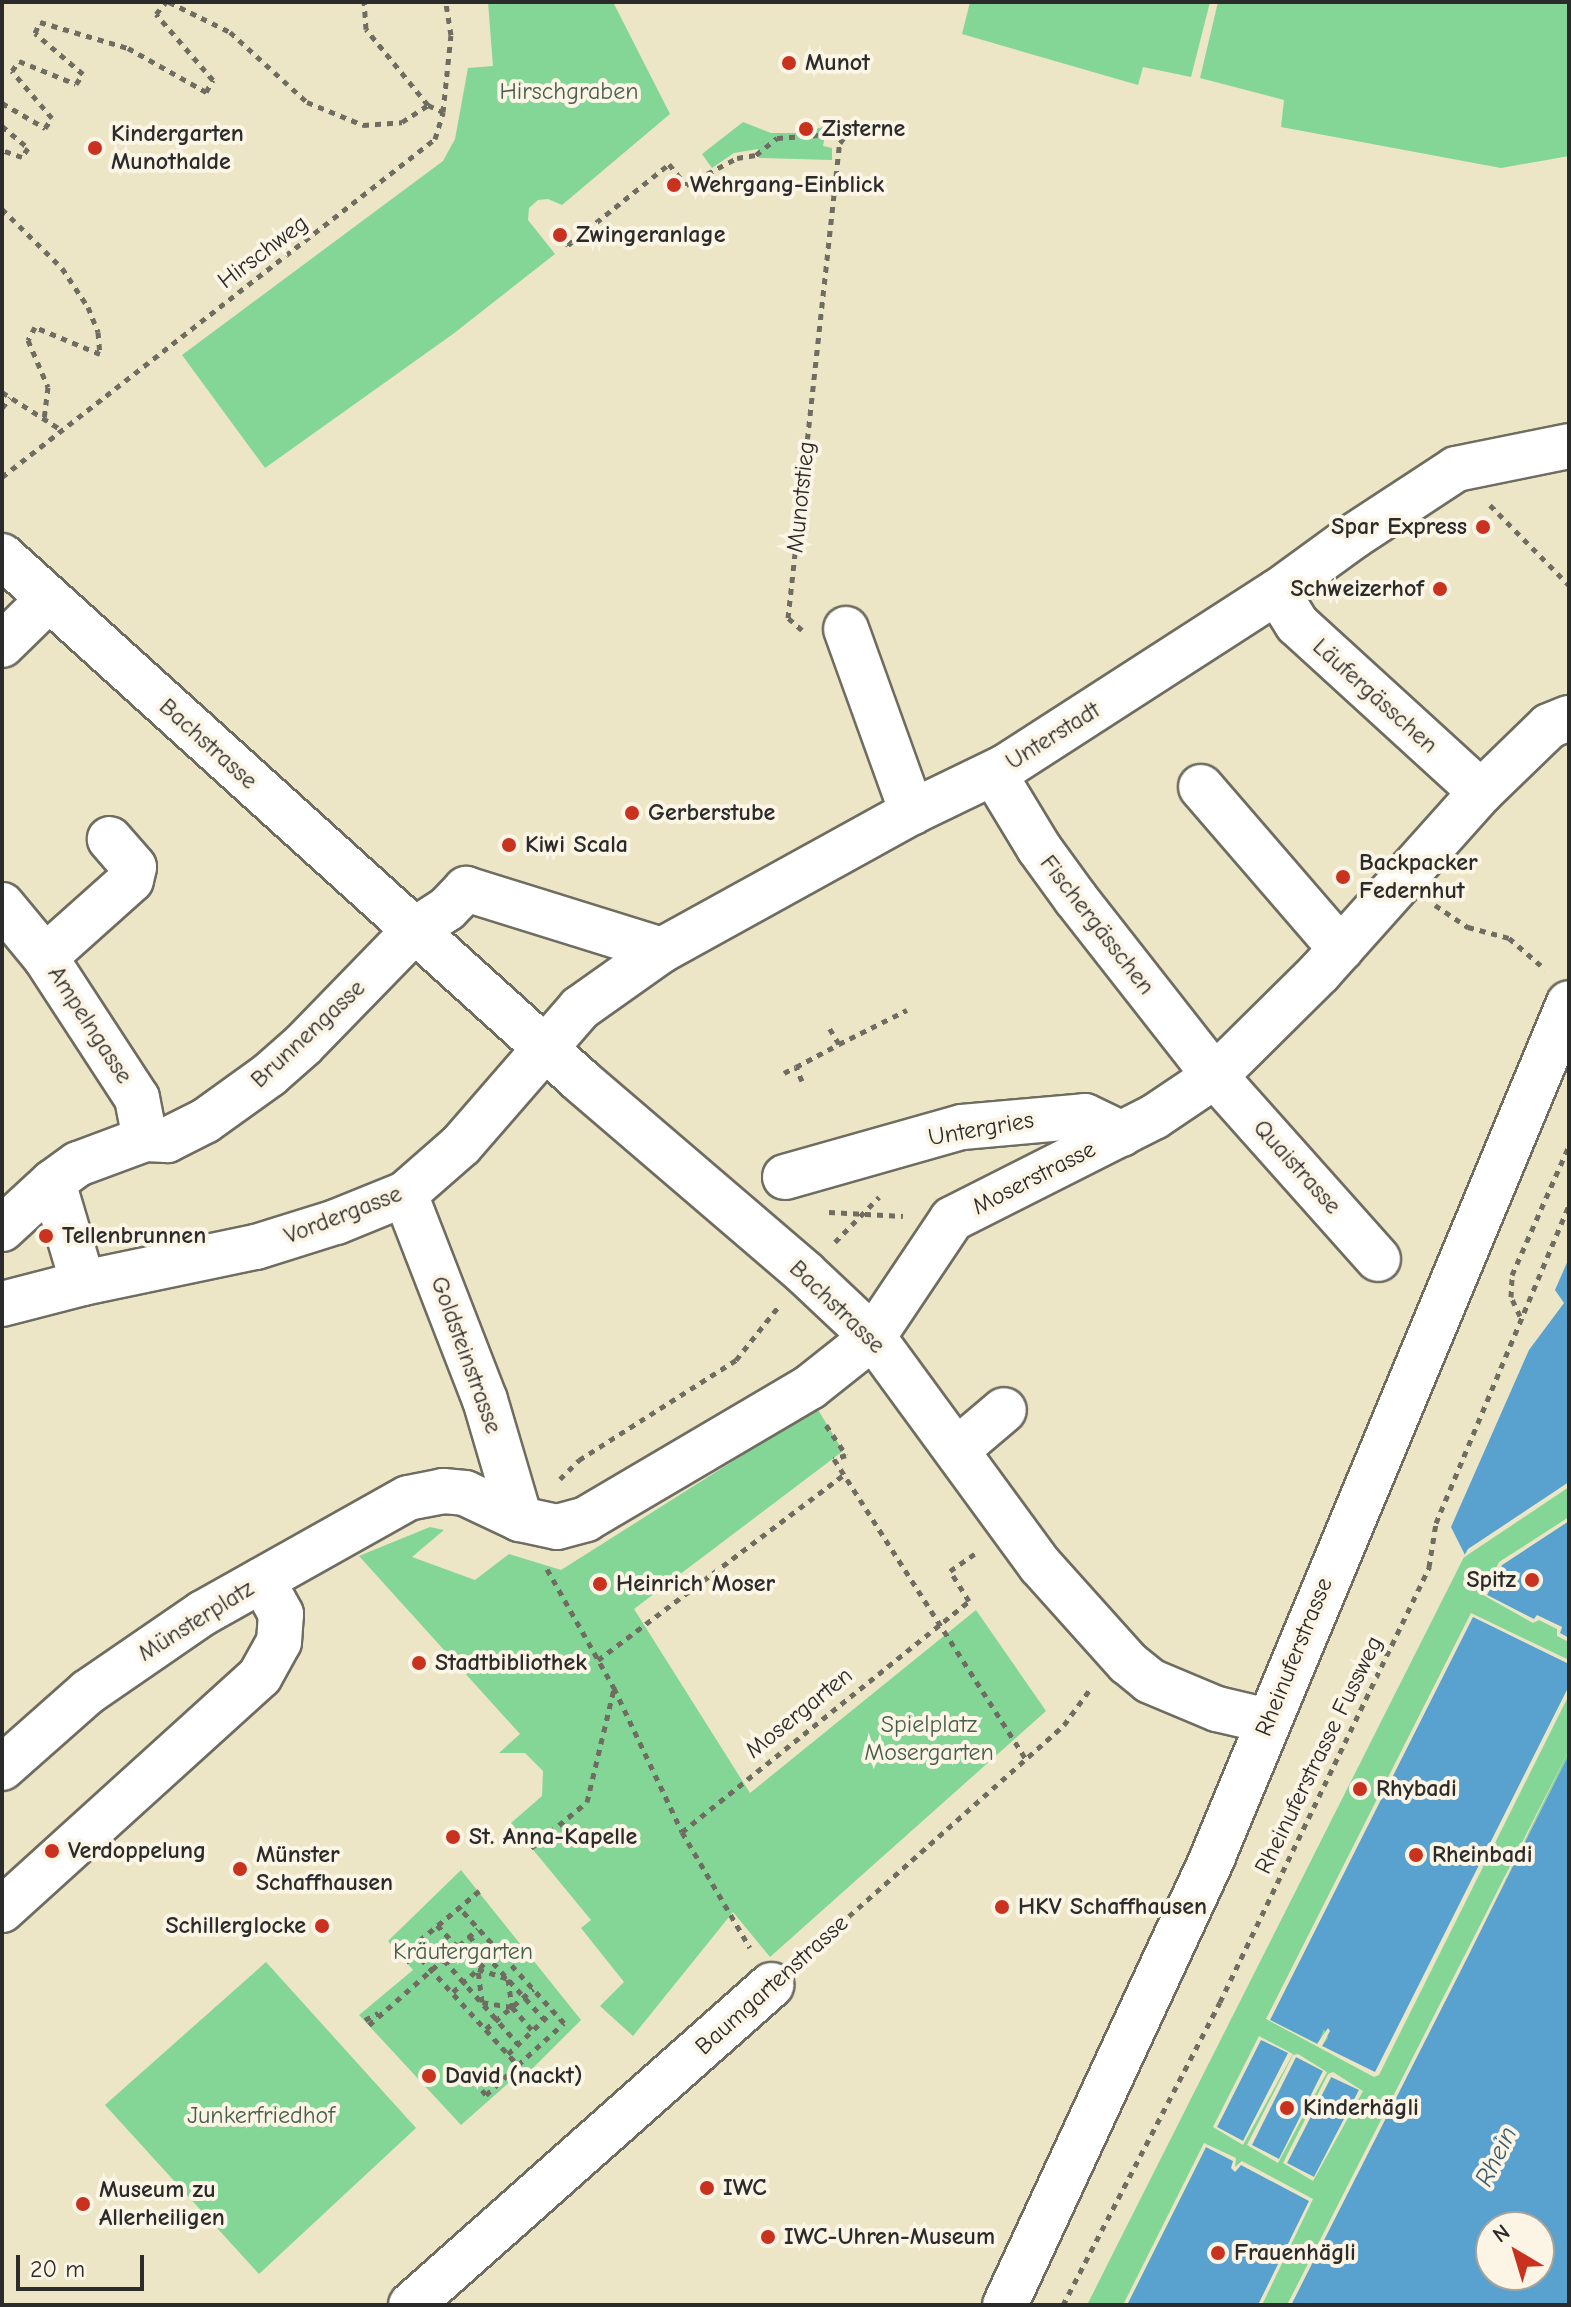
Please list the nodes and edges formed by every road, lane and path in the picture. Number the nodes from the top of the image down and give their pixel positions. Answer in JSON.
{"nodes":[{"id":1,"x":167,"y":2,"type":"edge"},
{"id":2,"x":364,"y":2,"type":"edge"},
{"id":3,"x":446,"y":2,"type":"edge"},
{"id":4,"x":2,"y":103,"type":"edge"},
{"id":5,"x":428,"y":105,"type":"junction"},
{"id":6,"x":443,"y":112,"type":"junction"},
{"id":7,"x":854,"y":124,"type":"dead end"},
{"id":8,"x":2,"y":126,"type":"edge"},
{"id":9,"x":847,"y":133,"type":"junction"},
{"id":10,"x":2,"y":150,"type":"edge"},
{"id":11,"x":2,"y":209,"type":"edge"},
{"id":12,"x":560,"y":235,"type":"dead end"},
{"id":13,"x":2,"y":392,"type":"edge"},
{"id":14,"x":10,"y":398,"type":"junction"},
{"id":15,"x":2,"y":408,"type":"edge"},
{"id":16,"x":44,"y":419,"type":"junction"},
{"id":17,"x":60,"y":429,"type":"junction"},
{"id":18,"x":1569,"y":446,"type":"edge"},
{"id":19,"x":1456,"y":469,"type":"junction"},
{"id":20,"x":2,"y":477,"type":"edge"},
{"id":21,"x":2,"y":556,"type":"edge"},
{"id":22,"x":1569,"y":585,"type":"edge"},
{"id":23,"x":1277,"y":592,"type":"junction"},
{"id":24,"x":48,"y":600,"type":"junction"},
{"id":25,"x":846,"y":629,"type":"joint"},
{"id":26,"x":2,"y":645,"type":"edge"},
{"id":27,"x":1569,"y":718,"type":"edge"},
{"id":28,"x":1005,"y":767,"type":"junction"},
{"id":29,"x":1201,"y":787,"type":"dead end"},
{"id":30,"x":1481,"y":792,"type":"junction"},
{"id":31,"x":912,"y":812,"type":"junction"},
{"id":32,"x":110,"y":839,"type":"dead end"},
{"id":33,"x":1403,"y":879,"type":"junction"},
{"id":34,"x":2,"y":905,"type":"edge"},
{"id":35,"x":416,"y":929,"type":"junction"},
{"id":36,"x":1341,"y":949,"type":"junction"},
{"id":37,"x":662,"y":950,"type":"junction"},
{"id":38,"x":45,"y":957,"type":"junction"},
{"id":39,"x":1563,"y":991,"type":"edge"},
{"id":40,"x":907,"y":1010,"type":"dead end"},
{"id":41,"x":828,"y":1026,"type":"dead end"},
{"id":42,"x":839,"y":1044,"type":"junction"},
{"id":43,"x":546,"y":1047,"type":"junction"},
{"id":44,"x":796,"y":1067,"type":"junction"},
{"id":45,"x":784,"y":1073,"type":"dead end"},
{"id":46,"x":1215,"y":1076,"type":"junction"},
{"id":47,"x":802,"y":1081,"type":"dead end"},
{"id":48,"x":1122,"y":1134,"type":"junction"},
{"id":49,"x":145,"y":1139,"type":"junction"},
{"id":50,"x":1569,"y":1146,"type":"edge"},
{"id":51,"x":785,"y":1177,"type":"dead end"},
{"id":52,"x":53,"y":1182,"type":"junction"},
{"id":53,"x":405,"y":1194,"type":"junction"},
{"id":54,"x":1569,"y":1205,"type":"edge"},
{"id":55,"x":2,"y":1229,"type":"edge"},
{"id":56,"x":1378,"y":1259,"type":"dead end"},
{"id":57,"x":83,"y":1283,"type":"junction"},
{"id":58,"x":2,"y":1304,"type":"edge"},
{"id":59,"x":1520,"y":1317,"type":"junction"},
{"id":60,"x":769,"y":1319,"type":"dead end"},
{"id":61,"x":873,"y":1337,"type":"junction"},
{"id":62,"x":1004,"y":1410,"type":"dead end"},
{"id":63,"x":818,"y":1414,"type":"dead end"},
{"id":64,"x":958,"y":1449,"type":"junction"},
{"id":65,"x":845,"y":1474,"type":"junction"},
{"id":66,"x":408,"y":1498,"type":"joint"},
{"id":67,"x":520,"y":1519,"type":"junction"},
{"id":68,"x":953,"y":1578,"type":"dead end"},
{"id":69,"x":262,"y":1580,"type":"junction"},
{"id":70,"x":940,"y":1623,"type":"junction"},
{"id":71,"x":1118,"y":1652,"type":"junction"},
{"id":72,"x":598,"y":1660,"type":"junction"},
{"id":73,"x":614,"y":1688,"type":"junction"},
{"id":74,"x":1268,"y":1721,"type":"junction"},
{"id":75,"x":1025,"y":1758,"type":"junction"},
{"id":76,"x":2,"y":1768,"type":"edge"},
{"id":77,"x":682,"y":1832,"type":"junction"},
{"id":78,"x":531,"y":1848,"type":"dead end"},
{"id":79,"x":479,"y":1891,"type":"dead end"},
{"id":80,"x":459,"y":1907,"type":"junction"},
{"id":81,"x":2,"y":1910,"type":"edge"},
{"id":82,"x":437,"y":1925,"type":"junction"},
{"id":83,"x":478,"y":1929,"type":"junction"},
{"id":84,"x":469,"y":1936,"type":"junction"},
{"id":85,"x":410,"y":1947,"type":"junction"},
{"id":86,"x":458,"y":1947,"type":"junction"},
{"id":87,"x":395,"y":1949,"type":"dead end"},
{"id":88,"x":498,"y":1951,"type":"junction"},
{"id":89,"x":417,"y":1954,"type":"junction"},
{"id":90,"x":401,"y":1956,"type":"dead end"},
{"id":91,"x":490,"y":1958,"type":"junction"},
{"id":92,"x":444,"y":1960,"type":"junction"},
{"id":93,"x":406,"y":1962,"type":"dead end"},
{"id":94,"x":478,"y":1969,"type":"junction"},
{"id":95,"x":432,"y":1971,"type":"junction"},
{"id":96,"x":516,"y":1971,"type":"junction"},
{"id":97,"x":508,"y":1979,"type":"junction"},
{"id":98,"x":464,"y":1982,"type":"junction"},
{"id":99,"x":772,"y":1985,"type":"junction"},
{"id":100,"x":533,"y":1989,"type":"junction"},
{"id":101,"x":453,"y":1992,"type":"junction"},
{"id":102,"x":524,"y":1996,"type":"junction"},
{"id":103,"x":482,"y":2002,"type":"junction"},
{"id":104,"x":512,"y":2007,"type":"junction"},
{"id":105,"x":553,"y":2011,"type":"junction"},
{"id":106,"x":471,"y":2012,"type":"junction"},
{"id":107,"x":544,"y":2019,"type":"junction"},
{"id":108,"x":497,"y":2020,"type":"junction"},
{"id":109,"x":367,"y":2022,"type":"dead end"},
{"id":110,"x":486,"y":2029,"type":"junction"},
{"id":111,"x":532,"y":2030,"type":"junction"},
{"id":112,"x":518,"y":2044,"type":"junction"},
{"id":113,"x":508,"y":2054,"type":"junction"},
{"id":114,"x":518,"y":2065,"type":"junction"},
{"id":115,"x":482,"y":2090,"type":"dead end"},
{"id":116,"x":411,"y":2305,"type":"edge"},
{"id":117,"x":1005,"y":2305,"type":"edge"},
{"id":118,"x":1063,"y":2305,"type":"edge"}],
"edges":[{"from":1,"to":4,"type":"path"},
{"from":1,"to":5,"type":"path"},
{"from":2,"to":5,"type":"path"},
{"from":3,"to":6,"type":"path","name":"Hirschweg"},
{"from":5,"to":6,"type":"path"},
{"from":6,"to":17,"type":"path","name":"Hirschweg"},
{"from":7,"to":9,"type":"path","name":"Munotstieg"},
{"from":8,"to":10,"type":"path"},
{"from":9,"to":12,"type":"path"},
{"from":9,"to":25,"type":"path","name":"Munotstieg"},
{"from":11,"to":16,"type":"path"},
{"from":13,"to":14,"type":"path"},
{"from":14,"to":15,"type":"path"},
{"from":14,"to":16,"type":"path"},
{"from":16,"to":17,"type":"path"},
{"from":17,"to":20,"type":"path","name":"Hirschweg"},
{"from":18,"to":19,"type":"street","name":"Unterstadt"},
{"from":19,"to":22,"type":"path"},
{"from":19,"to":23,"type":"street","name":"Unterstadt"},
{"from":21,"to":24,"type":"street","name":"Bachstrasse"},
{"from":23,"to":28,"type":"street","name":"Unterstadt"},
{"from":23,"to":30,"type":"street","name":"Läufergässchen"},
{"from":24,"to":26,"type":"street"},
{"from":24,"to":35,"type":"street","name":"Bachstrasse"},
{"from":25,"to":31,"type":"street"},
{"from":27,"to":30,"type":"street","name":"Moserstrasse"},
{"from":28,"to":31,"type":"street","name":"Unterstadt"},
{"from":28,"to":46,"type":"street","name":"Fischergässchen"},
{"from":29,"to":36,"type":"street"},
{"from":30,"to":33,"type":"street","name":"Moserstrasse"},
{"from":31,"to":37,"type":"street","name":"Unterstadt"},
{"from":32,"to":38,"type":"street","name":"Ampelngasse"},
{"from":33,"to":36,"type":"street","name":"Moserstrasse"},
{"from":33,"to":39,"type":"path"},
{"from":34,"to":38,"type":"street","name":"Ampelngasse"},
{"from":35,"to":37,"type":"street"},
{"from":35,"to":43,"type":"street","name":"Bachstrasse"},
{"from":35,"to":49,"type":"street","name":"Brunnengasse"},
{"from":36,"to":46,"type":"street","name":"Moserstrasse"},
{"from":37,"to":43,"type":"street","name":"Unterstadt"},
{"from":38,"to":49,"type":"street","name":"Ampelngasse"},
{"from":39,"to":74,"type":"street","name":"Rheinuferstrasse"},
{"from":40,"to":42,"type":"path"},
{"from":41,"to":42,"type":"path"},
{"from":42,"to":44,"type":"path"},
{"from":43,"to":53,"type":"street","name":"Vordergasse"},
{"from":43,"to":61,"type":"street","name":"Bachstrasse"},
{"from":44,"to":45,"type":"path"},
{"from":44,"to":47,"type":"path"},
{"from":46,"to":48,"type":"street","name":"Moserstrasse"},
{"from":46,"to":56,"type":"street","name":"Quaistrasse"},
{"from":48,"to":51,"type":"street","name":"Untergries"},
{"from":48,"to":61,"type":"street","name":"Moserstrasse"},
{"from":49,"to":52,"type":"street"},
{"from":50,"to":59,"type":"path"},
{"from":52,"to":55,"type":"street"},
{"from":52,"to":57,"type":"street"},
{"from":53,"to":57,"type":"street","name":"Vordergasse"},
{"from":53,"to":67,"type":"street","name":"Goldsteinstrasse"},
{"from":54,"to":59,"type":"path","name":"Rheinuferstrasse Fussweg"},
{"from":57,"to":58,"type":"street","name":"Vordergasse"},
{"from":59,"to":118,"type":"path","name":"Rheinuferstrasse Fussweg"},
{"from":60,"to":67,"type":"path"},
{"from":61,"to":64,"type":"street","name":"Bachstrasse"},
{"from":61,"to":67,"type":"street","name":"Moserstrasse"},
{"from":62,"to":64,"type":"street"},
{"from":63,"to":65,"type":"path"},
{"from":64,"to":71,"type":"street","name":"Bachstrasse"},
{"from":65,"to":70,"type":"path"},
{"from":65,"to":72,"type":"path"},
{"from":66,"to":67,"type":"street","name":"Moserstrasse"},
{"from":66,"to":69,"type":"street","name":"Münsterplatz"},
{"from":67,"to":72,"type":"path"},
{"from":68,"to":70,"type":"path","name":"Mosergarten"},
{"from":69,"to":76,"type":"street","name":"Münsterplatz"},
{"from":69,"to":81,"type":"street"},
{"from":70,"to":75,"type":"path"},
{"from":70,"to":77,"type":"path","name":"Mosergarten"},
{"from":71,"to":74,"type":"street","name":"Bachstrasse"},
{"from":71,"to":75,"type":"path","name":"Baumgartenstrasse"},
{"from":72,"to":73,"type":"path"},
{"from":73,"to":77,"type":"path"},
{"from":73,"to":78,"type":"path"},
{"from":74,"to":117,"type":"street","name":"Rheinuferstrasse"},
{"from":75,"to":99,"type":"path","name":"Baumgartenstrasse"},
{"from":77,"to":99,"type":"path"},
{"from":79,"to":80,"type":"path"},
{"from":80,"to":82,"type":"path"},
{"from":80,"to":83,"type":"path"},
{"from":82,"to":85,"type":"path"},
{"from":82,"to":86,"type":"path"},
{"from":83,"to":84,"type":"path"},
{"from":83,"to":88,"type":"path"},
{"from":84,"to":86,"type":"path"},
{"from":84,"to":91,"type":"path"},
{"from":85,"to":87,"type":"path"},
{"from":85,"to":89,"type":"path"},
{"from":85,"to":90,"type":"path"},
{"from":86,"to":92,"type":"path"},
{"from":86,"to":94,"type":"path"},
{"from":88,"to":91,"type":"path"},
{"from":88,"to":96,"type":"path"},
{"from":89,"to":93,"type":"path"},
{"from":89,"to":95,"type":"path"},
{"from":91,"to":94,"type":"path"},
{"from":91,"to":97,"type":"path"},
{"from":92,"to":95,"type":"path"},
{"from":92,"to":98,"type":"path"},
{"from":94,"to":97,"type":"path"},
{"from":94,"to":98,"type":"path"},
{"from":94,"to":103,"type":"path"},
{"from":95,"to":101,"type":"path"},
{"from":95,"to":109,"type":"path"},
{"from":96,"to":97,"type":"path"},
{"from":96,"to":100,"type":"path"},
{"from":97,"to":102,"type":"path"},
{"from":97,"to":104,"type":"path"},
{"from":98,"to":101,"type":"path"},
{"from":98,"to":103,"type":"path"},
{"from":99,"to":116,"type":"street","name":"Baumgartenstrasse"},
{"from":100,"to":102,"type":"path"},
{"from":100,"to":105,"type":"path"},
{"from":101,"to":106,"type":"path"},
{"from":102,"to":104,"type":"path"},
{"from":102,"to":107,"type":"path"},
{"from":103,"to":104,"type":"path"},
{"from":103,"to":106,"type":"path"},
{"from":103,"to":108,"type":"path"},
{"from":104,"to":108,"type":"path"},
{"from":104,"to":111,"type":"path"},
{"from":105,"to":107,"type":"path"},
{"from":105,"to":114,"type":"path"},
{"from":106,"to":110,"type":"path"},
{"from":107,"to":111,"type":"path"},
{"from":108,"to":110,"type":"path"},
{"from":108,"to":112,"type":"path"},
{"from":110,"to":113,"type":"path"},
{"from":111,"to":112,"type":"path"},
{"from":112,"to":113,"type":"path"},
{"from":113,"to":114,"type":"path"},
{"from":114,"to":115,"type":"path"}]}
